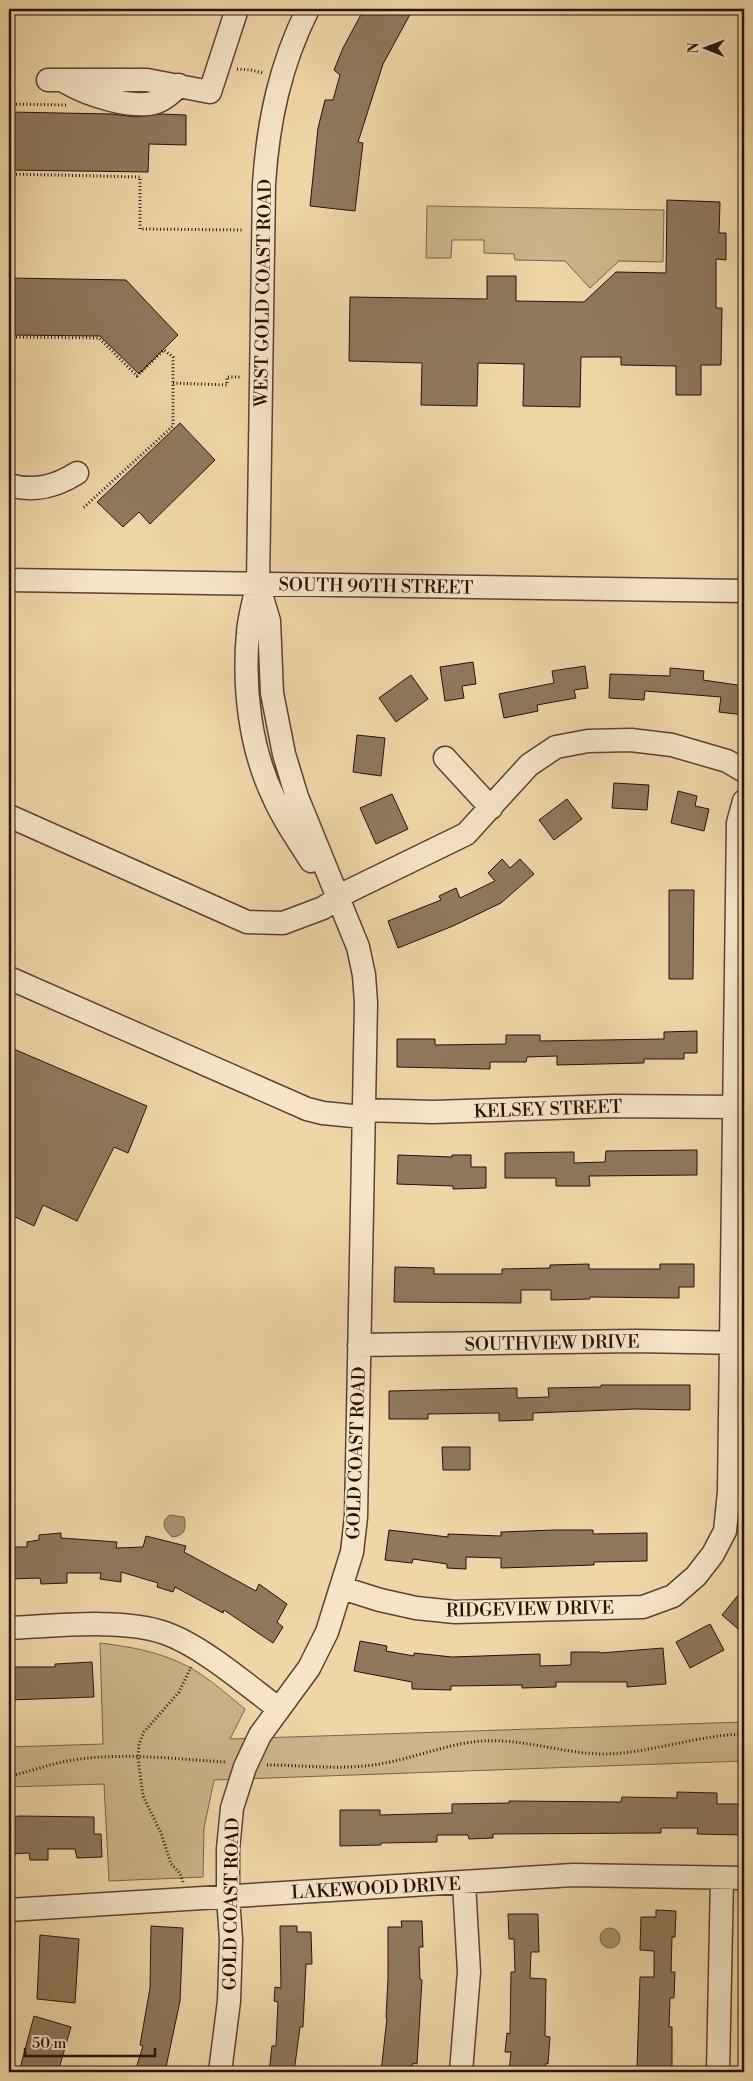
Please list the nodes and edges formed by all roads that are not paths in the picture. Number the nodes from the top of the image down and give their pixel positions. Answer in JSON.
{"nodes":[{"id":1,"x":237,"y":9,"type":"edge"},
{"id":2,"x":308,"y":9,"type":"edge"},
{"id":3,"x":55,"y":80,"type":"dead end"},
{"id":4,"x":77,"y":474,"type":"dead end"},
{"id":5,"x":9,"y":485,"type":"edge"},
{"id":6,"x":9,"y":580,"type":"edge"},
{"id":7,"x":258,"y":584,"type":"junction"},
{"id":8,"x":744,"y":591,"type":"edge"},
{"id":9,"x":444,"y":758,"type":"dead end"},
{"id":10,"x":744,"y":771,"type":"edge"},
{"id":11,"x":744,"y":800,"type":"edge"},
{"id":12,"x":491,"y":808,"type":"junction"},
{"id":13,"x":9,"y":816,"type":"edge"},
{"id":14,"x":337,"y":899,"type":"junction"},
{"id":15,"x":9,"y":978,"type":"edge"},
{"id":16,"x":733,"y":1107,"type":"junction"},
{"id":17,"x":363,"y":1114,"type":"junction"},
{"id":18,"x":737,"y":1343,"type":"edge"},
{"id":19,"x":359,"y":1346,"type":"junction"},
{"id":20,"x":342,"y":1588,"type":"junction"},
{"id":21,"x":9,"y":1628,"type":"edge"},
{"id":22,"x":280,"y":1709,"type":"junction"},
{"id":23,"x":722,"y":1878,"type":"junction"},
{"id":24,"x":744,"y":1878,"type":"edge"},
{"id":25,"x":464,"y":1883,"type":"junction"},
{"id":26,"x":228,"y":1897,"type":"junction"},
{"id":27,"x":9,"y":1910,"type":"edge"},
{"id":28,"x":220,"y":2072,"type":"edge"},
{"id":29,"x":461,"y":2072,"type":"edge"},
{"id":30,"x":718,"y":2072,"type":"edge"}],
"edges":[{"from":1,"to":3,"type":"street"},
{"from":2,"to":7,"type":"street","name":"WEST GOLD COAST ROAD"},
{"from":4,"to":5,"type":"street"},
{"from":6,"to":7,"type":"street","name":"SOUTH 90TH STREET"},
{"from":7,"to":8,"type":"street","name":"SOUTH 90TH STREET"},
{"from":7,"to":14,"type":"street","name":"GOLD COAST ROAD"},
{"from":9,"to":12,"type":"street"},
{"from":10,"to":12,"type":"street"},
{"from":11,"to":16,"type":"street","name":"RIDGEVIEW DRIVE"},
{"from":12,"to":14,"type":"street"},
{"from":13,"to":14,"type":"street"},
{"from":14,"to":17,"type":"street","name":"GOLD COAST ROAD"},
{"from":15,"to":17,"type":"street","name":"KELSEY STREET"},
{"from":16,"to":17,"type":"street","name":"KELSEY STREET"},
{"from":16,"to":18,"type":"street","name":"RIDGEVIEW DRIVE"},
{"from":17,"to":19,"type":"street","name":"GOLD COAST ROAD"},
{"from":18,"to":19,"type":"street","name":"SOUTHVIEW DRIVE"},
{"from":18,"to":20,"type":"street","name":"RIDGEVIEW DRIVE"},
{"from":19,"to":20,"type":"street","name":"GOLD COAST ROAD"},
{"from":20,"to":22,"type":"street","name":"GOLD COAST ROAD"},
{"from":21,"to":22,"type":"street"},
{"from":22,"to":26,"type":"street","name":"GOLD COAST ROAD"},
{"from":23,"to":24,"type":"street","name":"LAKEWOOD DRIVE"},
{"from":23,"to":25,"type":"street","name":"LAKEWOOD DRIVE"},
{"from":23,"to":30,"type":"street"},
{"from":25,"to":26,"type":"street","name":"LAKEWOOD DRIVE"},
{"from":25,"to":29,"type":"street"},
{"from":26,"to":27,"type":"street","name":"LAKEWOOD DRIVE"},
{"from":26,"to":28,"type":"street","name":"GOLD COAST ROAD"}]}
